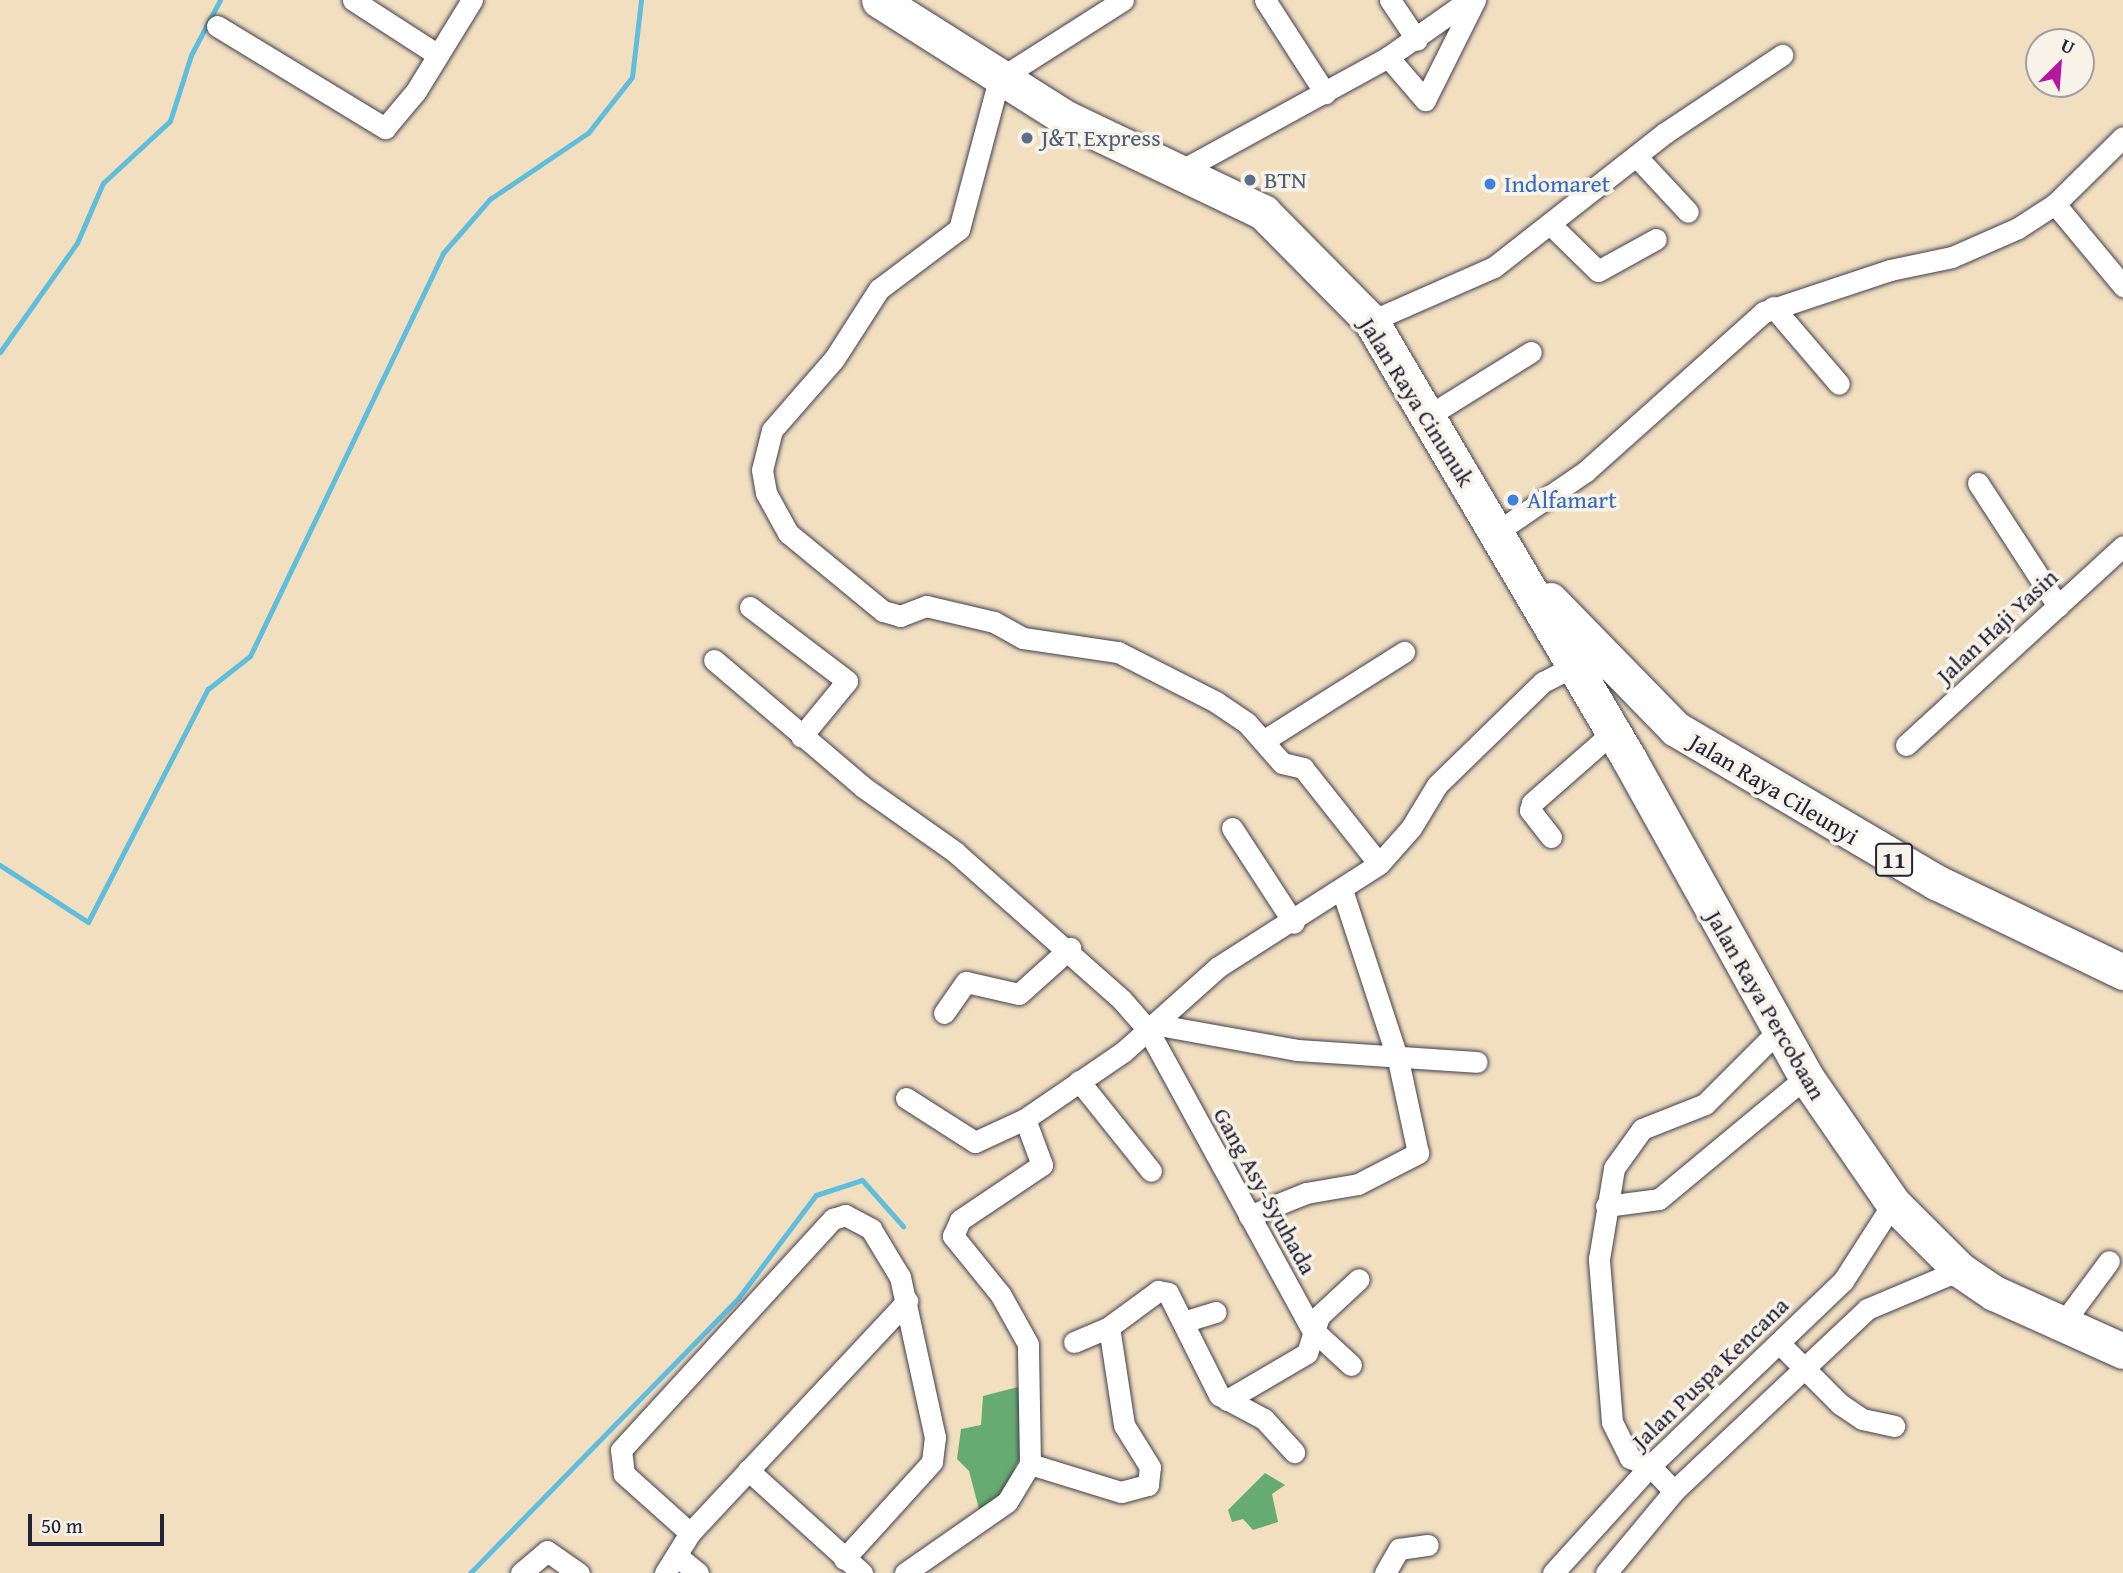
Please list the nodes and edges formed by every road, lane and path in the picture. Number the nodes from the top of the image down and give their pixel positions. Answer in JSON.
{"nodes":[{"id":1,"x":353,"y":0,"type":"edge"},
{"id":2,"x":472,"y":0,"type":"edge"},
{"id":3,"x":879,"y":0,"type":"edge"},
{"id":4,"x":1123,"y":0,"type":"edge"},
{"id":5,"x":1265,"y":0,"type":"edge"},
{"id":6,"x":1390,"y":0,"type":"edge"},
{"id":7,"x":1469,"y":0,"type":"edge"},
{"id":8,"x":1475,"y":0,"type":"edge"},
{"id":9,"x":217,"y":26,"type":"dead end"},
{"id":10,"x":1417,"y":40,"type":"junction"},
{"id":11,"x":438,"y":55,"type":"junction"},
{"id":12,"x":1782,"y":55,"type":"dead end"},
{"id":13,"x":1388,"y":57,"type":"junction"},
{"id":14,"x":999,"y":79,"type":"junction"},
{"id":15,"x":1325,"y":93,"type":"junction"},
{"id":16,"x":2123,"y":137,"type":"edge"},
{"id":17,"x":1636,"y":156,"type":"junction"},
{"id":18,"x":1182,"y":170,"type":"junction"},
{"id":19,"x":2055,"y":204,"type":"junction"},
{"id":20,"x":1688,"y":212,"type":"dead end"},
{"id":21,"x":1552,"y":226,"type":"junction"},
{"id":22,"x":1656,"y":239,"type":"dead end"},
{"id":23,"x":2123,"y":286,"type":"edge"},
{"id":24,"x":1773,"y":307,"type":"junction"},
{"id":25,"x":1371,"y":321,"type":"junction"},
{"id":26,"x":1531,"y":352,"type":"dead end"},
{"id":27,"x":1839,"y":384,"type":"dead end"},
{"id":28,"x":1427,"y":416,"type":"junction"},
{"id":29,"x":1978,"y":483,"type":"dead end"},
{"id":30,"x":1505,"y":545,"type":"junction"},
{"id":31,"x":2123,"y":546,"type":"edge"},
{"id":32,"x":2057,"y":606,"type":"junction"},
{"id":33,"x":750,"y":607,"type":"dead end"},
{"id":34,"x":1404,"y":652,"type":"dead end"},
{"id":35,"x":714,"y":660,"type":"dead end"},
{"id":36,"x":1571,"y":668,"type":"junction"},
{"id":37,"x":1676,"y":729,"type":"junction"},
{"id":38,"x":801,"y":737,"type":"junction"},
{"id":39,"x":1263,"y":741,"type":"junction"},
{"id":40,"x":1906,"y":745,"type":"dead end"},
{"id":41,"x":1621,"y":746,"type":"junction"},
{"id":42,"x":1232,"y":828,"type":"dead end"},
{"id":43,"x":1550,"y":837,"type":"dead end"},
{"id":44,"x":1379,"y":864,"type":"junction"},
{"id":45,"x":1342,"y":890,"type":"junction"},
{"id":46,"x":1294,"y":923,"type":"junction"},
{"id":47,"x":1070,"y":948,"type":"junction"},
{"id":48,"x":2123,"y":972,"type":"edge"},
{"id":49,"x":944,"y":1013,"type":"dead end"},
{"id":50,"x":1151,"y":1027,"type":"junction"},
{"id":51,"x":1779,"y":1030,"type":"junction"},
{"id":52,"x":1398,"y":1060,"type":"junction"},
{"id":53,"x":1477,"y":1062,"type":"dead end"},
{"id":54,"x":1806,"y":1077,"type":"junction"},
{"id":55,"x":1079,"y":1081,"type":"junction"},
{"id":56,"x":906,"y":1098,"type":"dead end"},
{"id":57,"x":1024,"y":1119,"type":"junction"},
{"id":58,"x":1151,"y":1171,"type":"dead end"},
{"id":59,"x":1893,"y":1203,"type":"junction"},
{"id":60,"x":1606,"y":1206,"type":"junction"},
{"id":61,"x":1249,"y":1216,"type":"junction"},
{"id":62,"x":2109,"y":1261,"type":"dead end"},
{"id":63,"x":1960,"y":1270,"type":"junction"},
{"id":64,"x":1359,"y":1279,"type":"dead end"},
{"id":65,"x":907,"y":1301,"type":"junction"},
{"id":66,"x":1215,"y":1312,"type":"dead end"},
{"id":67,"x":1183,"y":1322,"type":"junction"},
{"id":68,"x":1109,"y":1327,"type":"junction"},
{"id":69,"x":2060,"y":1327,"type":"junction"},
{"id":70,"x":1311,"y":1329,"type":"junction"},
{"id":71,"x":1074,"y":1342,"type":"dead end"},
{"id":72,"x":1779,"y":1343,"type":"junction"},
{"id":73,"x":2123,"y":1351,"type":"edge"},
{"id":74,"x":1351,"y":1365,"type":"dead end"},
{"id":75,"x":1804,"y":1368,"type":"junction"},
{"id":76,"x":1227,"y":1400,"type":"junction"},
{"id":77,"x":1894,"y":1426,"type":"dead end"},
{"id":78,"x":1294,"y":1452,"type":"dead end"},
{"id":79,"x":1030,"y":1464,"type":"junction"},
{"id":80,"x":1650,"y":1466,"type":"junction"},
{"id":81,"x":748,"y":1471,"type":"junction"},
{"id":82,"x":1674,"y":1491,"type":"junction"},
{"id":83,"x":690,"y":1533,"type":"junction"},
{"id":84,"x":1428,"y":1545,"type":"dead end"},
{"id":85,"x":844,"y":1559,"type":"junction"},
{"id":86,"x":671,"y":1564,"type":"edge"},
{"id":87,"x":521,"y":1573,"type":"edge"},
{"id":88,"x":579,"y":1573,"type":"edge"},
{"id":89,"x":698,"y":1573,"type":"edge"},
{"id":90,"x":862,"y":1573,"type":"edge"},
{"id":91,"x":905,"y":1573,"type":"edge"},
{"id":92,"x":1385,"y":1573,"type":"edge"},
{"id":93,"x":1553,"y":1573,"type":"edge"},
{"id":94,"x":1606,"y":1573,"type":"edge"}],
"edges":[{"from":1,"to":11,"type":"street"},
{"from":2,"to":11,"type":"street"},
{"from":3,"to":14,"type":"highway","name":"Jalan Raya Cinunuk","number":"11"},
{"from":4,"to":14,"type":"street"},
{"from":5,"to":15,"type":"street"},
{"from":6,"to":10,"type":"street"},
{"from":7,"to":10,"type":"street"},
{"from":8,"to":13,"type":"street"},
{"from":9,"to":11,"type":"street"},
{"from":10,"to":13,"type":"street"},
{"from":12,"to":17,"type":"street"},
{"from":13,"to":15,"type":"street"},
{"from":14,"to":18,"type":"highway","name":"Jalan Raya Cinunuk","number":"11"},
{"from":14,"to":39,"type":"street"},
{"from":15,"to":18,"type":"street"},
{"from":16,"to":19,"type":"street"},
{"from":17,"to":20,"type":"street"},
{"from":17,"to":21,"type":"street"},
{"from":18,"to":25,"type":"highway","name":"Jalan Raya Cinunuk","number":"11"},
{"from":19,"to":23,"type":"street"},
{"from":19,"to":24,"type":"street"},
{"from":21,"to":22,"type":"street"},
{"from":21,"to":25,"type":"street"},
{"from":24,"to":27,"type":"street"},
{"from":24,"to":30,"type":"street"},
{"from":25,"to":28,"type":"highway","name":"Jalan Raya Cinunuk","number":"11"},
{"from":26,"to":28,"type":"street"},
{"from":28,"to":30,"type":"highway","name":"Jalan Raya Cinunuk","number":"11"},
{"from":29,"to":32,"type":"street"},
{"from":30,"to":36,"type":"highway","name":"Jalan Raya Percobaan","number":"11"},
{"from":30,"to":37,"type":"highway","name":"Jalan Raya Cileunyi","number":"11"},
{"from":31,"to":32,"type":"street","name":"Jalan Haji Yasin"},
{"from":32,"to":40,"type":"street","name":"Jalan Haji Yasin"},
{"from":33,"to":38,"type":"street"},
{"from":34,"to":39,"type":"street"},
{"from":35,"to":38,"type":"street"},
{"from":36,"to":41,"type":"highway","name":"Jalan Raya Percobaan","number":"11"},
{"from":36,"to":44,"type":"street"},
{"from":37,"to":41,"type":"highway"},
{"from":37,"to":48,"type":"highway","name":"Jalan Raya Cileunyi","number":"11"},
{"from":38,"to":47,"type":"street"},
{"from":39,"to":44,"type":"street"},
{"from":41,"to":43,"type":"street"},
{"from":41,"to":51,"type":"highway","name":"Jalan Raya Percobaan","number":"11"},
{"from":42,"to":46,"type":"street"},
{"from":44,"to":45,"type":"street"},
{"from":45,"to":46,"type":"street"},
{"from":45,"to":52,"type":"street"},
{"from":46,"to":50,"type":"street"},
{"from":47,"to":49,"type":"street"},
{"from":47,"to":50,"type":"street"},
{"from":50,"to":52,"type":"street"},
{"from":50,"to":55,"type":"street"},
{"from":50,"to":61,"type":"street","name":"Gang Asy-Syuhada"},
{"from":51,"to":54,"type":"highway","name":"Jalan Raya Percobaan","number":"11"},
{"from":51,"to":60,"type":"street"},
{"from":52,"to":53,"type":"street"},
{"from":52,"to":61,"type":"street"},
{"from":54,"to":59,"type":"highway","name":"Jalan Raya Percobaan","number":"11"},
{"from":54,"to":60,"type":"street"},
{"from":55,"to":57,"type":"street"},
{"from":55,"to":58,"type":"street"},
{"from":56,"to":57,"type":"street"},
{"from":57,"to":79,"type":"street"},
{"from":59,"to":63,"type":"highway","name":"Jalan Raya Percobaan","number":"11"},
{"from":59,"to":72,"type":"street","name":"Jalan Puspa Kencana"},
{"from":60,"to":80,"type":"street"},
{"from":61,"to":70,"type":"street","name":"Gang Asy-Syuhada"},
{"from":62,"to":69,"type":"street"},
{"from":63,"to":69,"type":"highway","name":"Jalan Raya Percobaan","number":"11"},
{"from":63,"to":75,"type":"street"},
{"from":64,"to":70,"type":"street"},
{"from":65,"to":81,"type":"street"},
{"from":65,"to":83,"type":"street"},
{"from":65,"to":85,"type":"street"},
{"from":66,"to":67,"type":"street"},
{"from":67,"to":68,"type":"street"},
{"from":67,"to":76,"type":"street"},
{"from":68,"to":71,"type":"street"},
{"from":68,"to":79,"type":"street"},
{"from":69,"to":73,"type":"highway","name":"Jalan Raya Percobaan","number":"11"},
{"from":70,"to":74,"type":"street","name":"Gang Asy-Syuhada"},
{"from":70,"to":76,"type":"street"},
{"from":72,"to":75,"type":"street"},
{"from":72,"to":80,"type":"street","name":"Jalan Puspa Kencana"},
{"from":75,"to":77,"type":"street"},
{"from":75,"to":82,"type":"street"},
{"from":76,"to":78,"type":"street"},
{"from":79,"to":91,"type":"street"},
{"from":80,"to":82,"type":"street"},
{"from":80,"to":93,"type":"street","name":"Jalan Puspa Kencana"},
{"from":81,"to":83,"type":"street"},
{"from":81,"to":85,"type":"street"},
{"from":82,"to":94,"type":"street"},
{"from":83,"to":86,"type":"street"},
{"from":84,"to":92,"type":"street"},
{"from":85,"to":90,"type":"street"},
{"from":86,"to":89,"type":"street"},
{"from":87,"to":88,"type":"street"}]}
